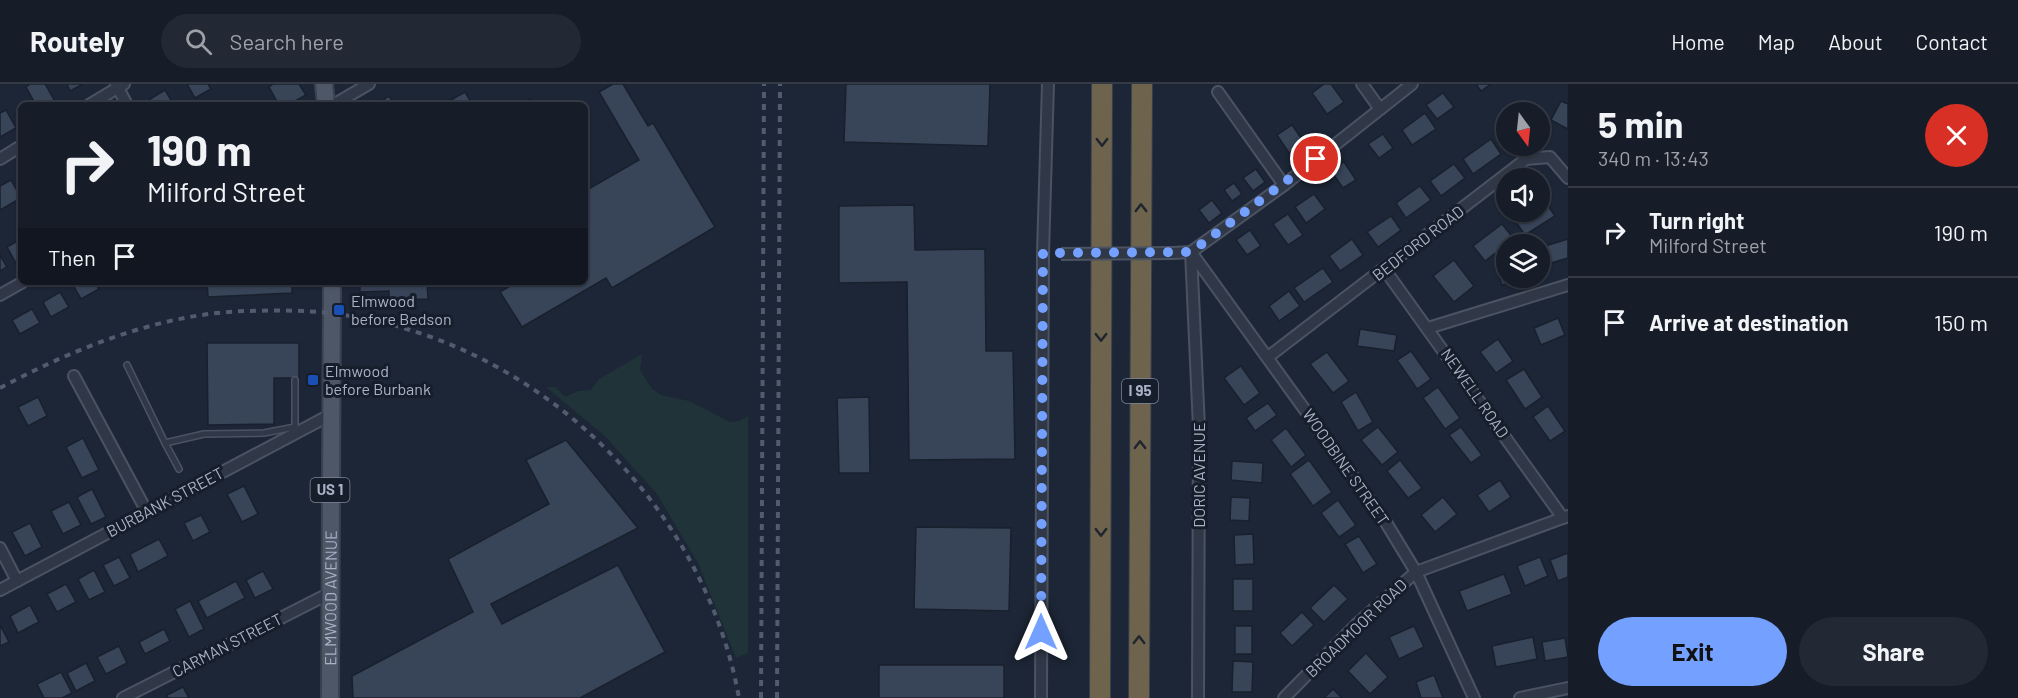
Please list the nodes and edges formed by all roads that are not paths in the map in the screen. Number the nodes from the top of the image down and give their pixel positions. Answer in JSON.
{"nodes":[{"id":1,"x":324,"y":84,"type":"edge"},
{"id":2,"x":369,"y":84,"type":"edge"},
{"id":3,"x":1048,"y":84,"type":"edge"},
{"id":4,"x":1102,"y":84,"type":"edge"},
{"id":5,"x":1142,"y":84,"type":"edge"},
{"id":6,"x":1362,"y":84,"type":"edge"},
{"id":7,"x":1412,"y":84,"type":"edge"},
{"id":8,"x":119,"y":85,"type":"edge"},
{"id":9,"x":1218,"y":92,"type":"dead end"},
{"id":10,"x":94,"y":102,"type":"edge"},
{"id":11,"x":127,"y":102,"type":"edge"},
{"id":12,"x":326,"y":102,"type":"edge"},
{"id":13,"x":338,"y":102,"type":"edge"},
{"id":14,"x":1380,"y":109,"type":"junction"},
{"id":15,"x":18,"y":148,"type":"edge"},
{"id":16,"x":0,"y":159,"type":"edge"},
{"id":17,"x":1568,"y":178,"type":"edge"},
{"id":18,"x":1284,"y":185,"type":"junction"},
{"id":19,"x":1191,"y":252,"type":"junction"},
{"id":20,"x":1043,"y":253,"type":"junction"},
{"id":21,"x":1385,"y":270,"type":"junction"},
{"id":22,"x":18,"y":285,"type":"edge"},
{"id":23,"x":332,"y":285,"type":"edge"},
{"id":24,"x":1568,"y":285,"type":"edge"},
{"id":25,"x":0,"y":296,"type":"edge"},
{"id":26,"x":1428,"y":328,"type":"junction"},
{"id":27,"x":1268,"y":357,"type":"junction"},
{"id":28,"x":127,"y":365,"type":"dead end"},
{"id":29,"x":75,"y":376,"type":"dead end"},
{"id":30,"x":294,"y":380,"type":"dead end"},
{"id":31,"x":330,"y":415,"type":"junction"},
{"id":32,"x":295,"y":430,"type":"junction"},
{"id":33,"x":165,"y":443,"type":"junction"},
{"id":34,"x":179,"y":469,"type":"dead end"},
{"id":35,"x":147,"y":512,"type":"junction"},
{"id":36,"x":1566,"y":517,"type":"edge"},
{"id":37,"x":0,"y":548,"type":"edge"},
{"id":38,"x":1416,"y":572,"type":"junction"},
{"id":39,"x":17,"y":581,"type":"junction"},
{"id":40,"x":0,"y":590,"type":"edge"},
{"id":41,"x":330,"y":593,"type":"junction"},
{"id":42,"x":1568,"y":688,"type":"edge"},
{"id":43,"x":123,"y":698,"type":"edge"},
{"id":44,"x":330,"y":698,"type":"edge"},
{"id":45,"x":1041,"y":698,"type":"edge"},
{"id":46,"x":1100,"y":698,"type":"edge"},
{"id":47,"x":1139,"y":698,"type":"edge"},
{"id":48,"x":1198,"y":698,"type":"edge"},
{"id":49,"x":1284,"y":698,"type":"edge"},
{"id":50,"x":1474,"y":698,"type":"edge"},
{"id":51,"x":1520,"y":698,"type":"edge"}],
"edges":[{"from":1,"to":12,"type":"main road"},
{"from":2,"to":13,"type":"street"},
{"from":3,"to":20,"type":"street"},
{"from":4,"to":46,"type":"highway","number":"I 95","one_way":true},
{"from":47,"to":5,"type":"highway","number":"I 95","one_way":true},
{"from":6,"to":14,"type":"street"},
{"from":7,"to":14,"type":"street"},
{"from":8,"to":10,"type":"street"},
{"from":8,"to":11,"type":"street"},
{"from":9,"to":18,"type":"street"},
{"from":14,"to":18,"type":"street"},
{"from":15,"to":16,"type":"street"},
{"from":17,"to":21,"type":"street","name":"BEDFORD ROAD"},
{"from":18,"to":19,"type":"street"},
{"from":19,"to":20,"type":"street","bridge":true},
{"from":19,"to":27,"type":"street","name":"WOODBINE STREET"},
{"from":19,"to":48,"type":"street","name":"DORIC AVENUE"},
{"from":20,"to":45,"type":"street"},
{"from":21,"to":26,"type":"street","name":"NEWELL ROAD"},
{"from":21,"to":27,"type":"street","name":"BEDFORD ROAD"},
{"from":22,"to":25,"type":"street"},
{"from":23,"to":31,"type":"main road","name":"ELMWOOD AVENUE","number":"US 1"},
{"from":24,"to":26,"type":"street"},
{"from":26,"to":36,"type":"street","name":"NEWELL ROAD"},
{"from":27,"to":38,"type":"street","name":"WOODBINE STREET"},
{"from":28,"to":33,"type":"lane"},
{"from":29,"to":35,"type":"street"},
{"from":30,"to":32,"type":"lane"},
{"from":31,"to":32,"type":"street","name":"BURBANK STREET"},
{"from":31,"to":41,"type":"main road","name":"ELMWOOD AVENUE","number":"US 1"},
{"from":32,"to":33,"type":"lane"},
{"from":32,"to":35,"type":"street","name":"BURBANK STREET"},
{"from":33,"to":34,"type":"lane"},
{"from":35,"to":39,"type":"street","name":"BURBANK STREET"},
{"from":36,"to":38,"type":"street","name":"BROADMOOR ROAD"},
{"from":37,"to":39,"type":"street"},
{"from":38,"to":49,"type":"street","name":"BROADMOOR ROAD"},
{"from":38,"to":50,"type":"street","name":"WOODBINE STREET"},
{"from":39,"to":40,"type":"street","name":"BURBANK STREET"},
{"from":41,"to":43,"type":"street","name":"CARMAN STREET"},
{"from":41,"to":44,"type":"main road","name":"ELMWOOD AVENUE","number":"US 1"},
{"from":42,"to":51,"type":"street"}]}
